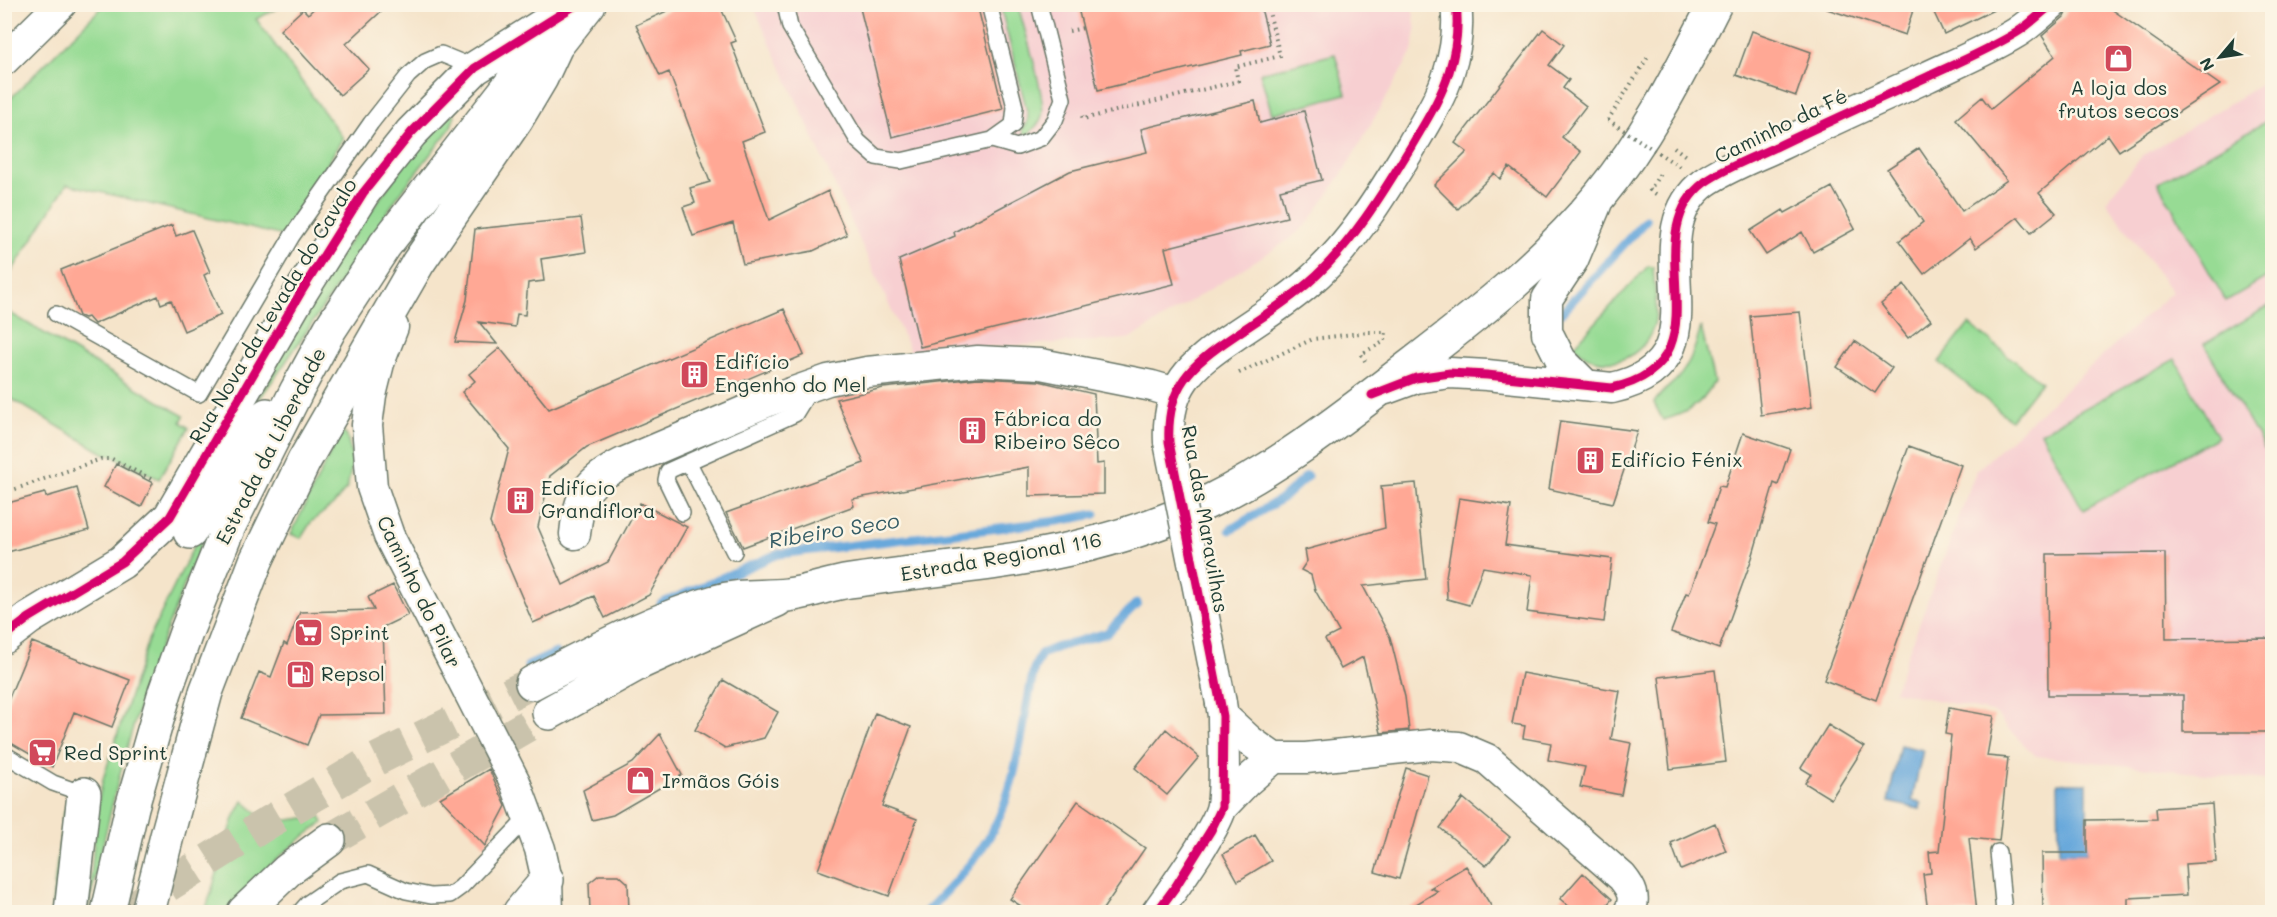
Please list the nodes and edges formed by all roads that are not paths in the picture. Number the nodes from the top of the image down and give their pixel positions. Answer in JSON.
{"nodes":[{"id":1,"x":61,"y":4,"type":"edge"},
{"id":2,"x":577,"y":4,"type":"edge"},
{"id":3,"x":589,"y":4,"type":"edge"},
{"id":4,"x":785,"y":4,"type":"edge"},
{"id":5,"x":988,"y":4,"type":"edge"},
{"id":6,"x":1039,"y":4,"type":"edge"},
{"id":7,"x":1456,"y":4,"type":"edge"},
{"id":8,"x":1715,"y":4,"type":"edge"},
{"id":9,"x":2052,"y":4,"type":"edge"},
{"id":10,"x":556,"y":46,"type":"junction"},
{"id":11,"x":4,"y":60,"type":"edge"},
{"id":12,"x":475,"y":68,"type":"junction"},
{"id":13,"x":992,"y":140,"type":"junction"},
{"id":14,"x":1600,"y":195,"type":"junction"},
{"id":15,"x":418,"y":263,"type":"junction"},
{"id":16,"x":56,"y":314,"type":"dead end"},
{"id":17,"x":330,"y":329,"type":"junction"},
{"id":18,"x":1370,"y":381,"type":"junction"},
{"id":19,"x":1585,"y":384,"type":"junction"},
{"id":20,"x":812,"y":385,"type":"junction"},
{"id":21,"x":1176,"y":393,"type":"junction"},
{"id":22,"x":689,"y":463,"type":"junction"},
{"id":23,"x":682,"y":513,"type":"dead end"},
{"id":24,"x":190,"y":532,"type":"dead end"},
{"id":25,"x":575,"y":534,"type":"dead end"},
{"id":26,"x":734,"y":552,"type":"dead end"},
{"id":27,"x":786,"y":595,"type":"junction"},
{"id":28,"x":4,"y":637,"type":"edge"},
{"id":29,"x":532,"y":682,"type":"tunnel mouth"},
{"id":30,"x":1222,"y":710,"type":"junction"},
{"id":31,"x":549,"y":713,"type":"tunnel mouth"},
{"id":32,"x":4,"y":754,"type":"edge"},
{"id":33,"x":1274,"y":758,"type":"junction"},
{"id":34,"x":84,"y":794,"type":"joint"},
{"id":35,"x":1222,"y":807,"type":"junction"},
{"id":36,"x":529,"y":816,"type":"junction"},
{"id":37,"x":330,"y":840,"type":"tunnel mouth"},
{"id":38,"x":1998,"y":852,"type":"dead end"},
{"id":39,"x":547,"y":880,"type":"junction"},
{"id":40,"x":71,"y":912,"type":"edge"},
{"id":41,"x":108,"y":912,"type":"edge"},
{"id":42,"x":148,"y":912,"type":"edge"},
{"id":43,"x":244,"y":912,"type":"edge"},
{"id":44,"x":300,"y":912,"type":"edge"},
{"id":45,"x":520,"y":912,"type":"edge"},
{"id":46,"x":548,"y":912,"type":"edge"},
{"id":47,"x":1157,"y":912,"type":"edge"},
{"id":48,"x":1629,"y":912,"type":"edge"},
{"id":49,"x":2004,"y":912,"type":"edge"}],
"edges":[{"from":1,"to":11,"type":"street"},
{"from":2,"to":12,"type":"main road","name":"Rua Nova da Levada do Cavalo"},
{"from":3,"to":10,"type":"main road","name":"Estrada da Liberdade"},
{"from":4,"to":13,"type":"lane"},
{"from":5,"to":13,"type":"lane"},
{"from":6,"to":13,"type":"lane"},
{"from":7,"to":21,"type":"street","name":"Rua das Maravilhas"},
{"from":8,"to":14,"type":"main road","name":"Estrada Regional 116"},
{"from":9,"to":19,"type":"street","name":"Caminho da Fé"},
{"from":10,"to":15,"type":"main road","name":"Estrada da Liberdade"},
{"from":10,"to":17,"type":"main road","name":"Estrada da Liberdade"},
{"from":12,"to":16,"type":"lane"},
{"from":12,"to":28,"type":"main road","name":"Rua Nova da Levada do Cavalo"},
{"from":14,"to":18,"type":"main road","name":"Estrada Regional 116"},
{"from":14,"to":19,"type":"street"},
{"from":15,"to":36,"type":"street","name":"Caminho do Pilar"},
{"from":15,"to":42,"type":"main road","name":"Estrada da Liberdade"},
{"from":17,"to":24,"type":"main road"},
{"from":17,"to":41,"type":"main road","name":"Estrada da Liberdade"},
{"from":18,"to":19,"type":"street","name":"Caminho da Fé"},
{"from":18,"to":27,"type":"main road","name":"Estrada Regional 116"},
{"from":20,"to":21,"type":"street"},
{"from":20,"to":22,"type":"lane"},
{"from":20,"to":25,"type":"street"},
{"from":21,"to":30,"type":"street","name":"Rua das Maravilhas","bridge":true},
{"from":22,"to":23,"type":"lane"},
{"from":22,"to":26,"type":"lane"},
{"from":27,"to":29,"type":"main road","name":"Estrada Regional 116"},
{"from":27,"to":31,"type":"main road","name":"Estrada Regional 116"},
{"from":30,"to":33,"type":"street"},
{"from":30,"to":35,"type":"street","name":"Rua das Maravilhas"},
{"from":32,"to":34,"type":"lane"},
{"from":33,"to":35,"type":"street"},
{"from":33,"to":48,"type":"street"},
{"from":34,"to":40,"type":"main road"},
{"from":35,"to":47,"type":"street"},
{"from":36,"to":39,"type":"street","name":"Caminho do Pilar"},
{"from":36,"to":44,"type":"lane"},
{"from":37,"to":43,"type":"main road"},
{"from":38,"to":49,"type":"lane"},
{"from":39,"to":45,"type":"main road"},
{"from":39,"to":46,"type":"street","name":"Caminho do Pilar"}]}
